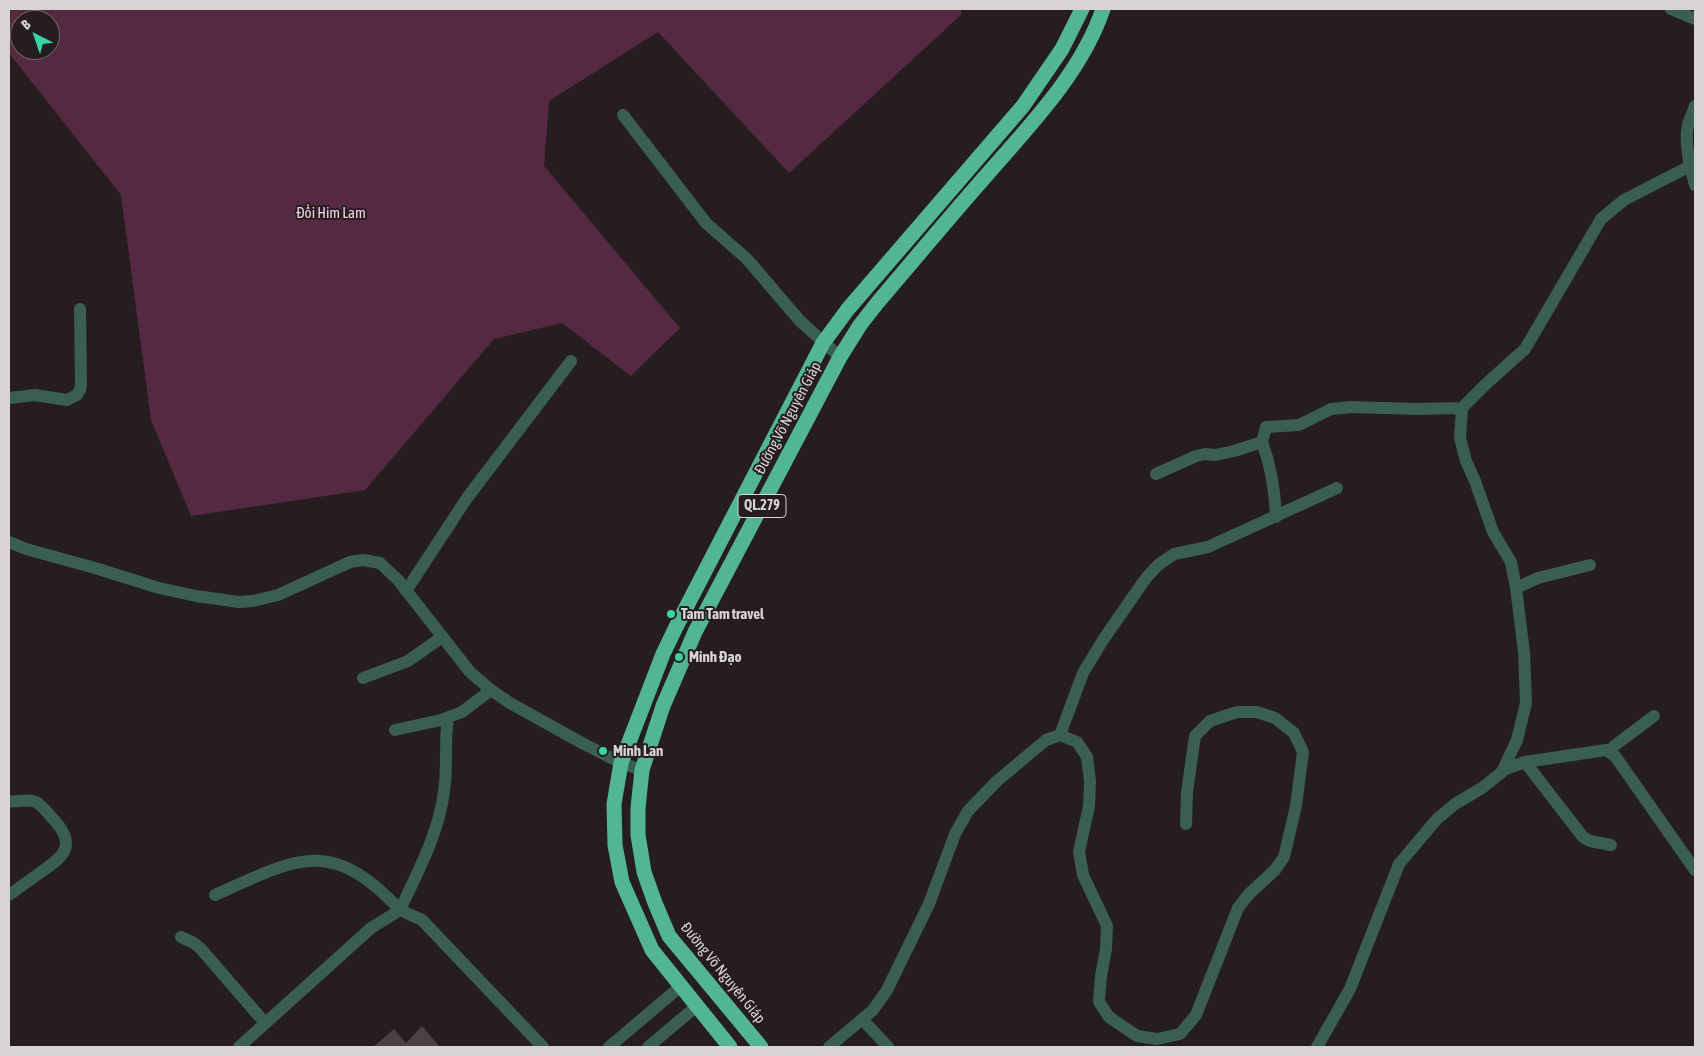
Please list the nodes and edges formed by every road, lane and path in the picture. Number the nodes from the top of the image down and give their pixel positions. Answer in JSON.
{"nodes":[{"id":1,"x":1082,"y":9,"type":"edge"},
{"id":2,"x":1103,"y":9,"type":"edge"},
{"id":3,"x":1671,"y":9,"type":"edge"},
{"id":4,"x":1695,"y":19,"type":"edge"},
{"id":5,"x":1695,"y":106,"type":"edge"},
{"id":6,"x":624,"y":115,"type":"dead end"},
{"id":7,"x":1690,"y":166,"type":"junction"},
{"id":8,"x":1695,"y":185,"type":"edge"},
{"id":9,"x":80,"y":309,"type":"dead end"},
{"id":10,"x":823,"y":344,"type":"junction"},
{"id":11,"x":840,"y":357,"type":"junction"},
{"id":12,"x":571,"y":361,"type":"dead end"},
{"id":13,"x":9,"y":398,"type":"edge"},
{"id":14,"x":1462,"y":408,"type":"junction"},
{"id":15,"x":1262,"y":442,"type":"junction"},
{"id":16,"x":1156,"y":474,"type":"dead end"},
{"id":17,"x":1337,"y":488,"type":"dead end"},
{"id":18,"x":1276,"y":516,"type":"junction"},
{"id":19,"x":9,"y":542,"type":"edge"},
{"id":20,"x":1590,"y":565,"type":"dead end"},
{"id":21,"x":1516,"y":588,"type":"junction"},
{"id":22,"x":406,"y":591,"type":"junction"},
{"id":23,"x":442,"y":637,"type":"junction"},
{"id":24,"x":362,"y":678,"type":"dead end"},
{"id":25,"x":491,"y":690,"type":"junction"},
{"id":26,"x":1654,"y":716,"type":"dead end"},
{"id":27,"x":448,"y":718,"type":"junction"},
{"id":28,"x":395,"y":730,"type":"dead end"},
{"id":29,"x":1060,"y":735,"type":"junction"},
{"id":30,"x":1610,"y":752,"type":"junction"},
{"id":31,"x":1525,"y":762,"type":"junction"},
{"id":32,"x":621,"y":763,"type":"junction"},
{"id":33,"x":642,"y":770,"type":"junction"},
{"id":34,"x":1503,"y":770,"type":"junction"},
{"id":35,"x":9,"y":800,"type":"edge"},
{"id":36,"x":1186,"y":824,"type":"dead end"},
{"id":37,"x":1611,"y":845,"type":"dead end"},
{"id":38,"x":1695,"y":870,"type":"edge"},
{"id":39,"x":9,"y":894,"type":"edge"},
{"id":40,"x":215,"y":895,"type":"dead end"},
{"id":41,"x":400,"y":910,"type":"junction"},
{"id":42,"x":181,"y":937,"type":"dead end"},
{"id":43,"x":681,"y":986,"type":"junction"},
{"id":44,"x":698,"y":1005,"type":"junction"},
{"id":45,"x":863,"y":1020,"type":"junction"},
{"id":46,"x":265,"y":1023,"type":"junction"},
{"id":47,"x":239,"y":1047,"type":"edge"},
{"id":48,"x":543,"y":1047,"type":"edge"},
{"id":49,"x":609,"y":1047,"type":"edge"},
{"id":50,"x":648,"y":1047,"type":"edge"},
{"id":51,"x":730,"y":1047,"type":"edge"},
{"id":52,"x":761,"y":1047,"type":"edge"},
{"id":53,"x":829,"y":1047,"type":"edge"},
{"id":54,"x":888,"y":1047,"type":"edge"},
{"id":55,"x":1317,"y":1047,"type":"edge"}],
"edges":[{"from":1,"to":10,"type":"highway","name":"Đường Võ Nguyên Giáp","number":"QL.279"},
{"from":2,"to":11,"type":"highway","name":"Đường Võ Nguyên Giáp","number":"QL.279"},
{"from":3,"to":4,"type":"street"},
{"from":5,"to":7,"type":"street"},
{"from":6,"to":10,"type":"street"},
{"from":7,"to":8,"type":"street"},
{"from":7,"to":14,"type":"street"},
{"from":9,"to":13,"type":"street"},
{"from":10,"to":11,"type":"street"},
{"from":10,"to":32,"type":"highway","name":"Đường Võ Nguyên Giáp","number":"QL.279"},
{"from":11,"to":33,"type":"highway","name":"Đường Võ Nguyên Giáp","number":"QL.279"},
{"from":12,"to":22,"type":"street"},
{"from":14,"to":15,"type":"street"},
{"from":14,"to":21,"type":"street"},
{"from":15,"to":16,"type":"street"},
{"from":15,"to":18,"type":"street"},
{"from":17,"to":18,"type":"street"},
{"from":18,"to":29,"type":"street"},
{"from":19,"to":22,"type":"street"},
{"from":20,"to":21,"type":"street"},
{"from":21,"to":34,"type":"street"},
{"from":22,"to":23,"type":"street"},
{"from":23,"to":24,"type":"street"},
{"from":23,"to":25,"type":"street"},
{"from":25,"to":27,"type":"street"},
{"from":25,"to":32,"type":"street"},
{"from":26,"to":30,"type":"street"},
{"from":27,"to":28,"type":"street"},
{"from":27,"to":41,"type":"street"},
{"from":29,"to":36,"type":"street"},
{"from":29,"to":45,"type":"street"},
{"from":30,"to":31,"type":"street"},
{"from":30,"to":38,"type":"street"},
{"from":31,"to":34,"type":"street"},
{"from":31,"to":37,"type":"street"},
{"from":32,"to":33,"type":"street"},
{"from":32,"to":43,"type":"highway","name":"Đường Võ Nguyên Giáp","number":"QL.279"},
{"from":33,"to":52,"type":"highway","name":"Đường Võ Nguyên Giáp","number":"QL.279"},
{"from":34,"to":55,"type":"street"},
{"from":35,"to":39,"type":"street"},
{"from":40,"to":41,"type":"street"},
{"from":41,"to":46,"type":"street"},
{"from":41,"to":48,"type":"street"},
{"from":42,"to":46,"type":"street"},
{"from":43,"to":44,"type":"highway","name":"Đường Võ Nguyên Giáp","number":"QL.279"},
{"from":43,"to":49,"type":"street"},
{"from":44,"to":50,"type":"street"},
{"from":44,"to":51,"type":"highway","name":"Đường Võ Nguyên Giáp","number":"QL.279"},
{"from":45,"to":53,"type":"street"},
{"from":45,"to":54,"type":"street"},
{"from":46,"to":47,"type":"street"}]}
